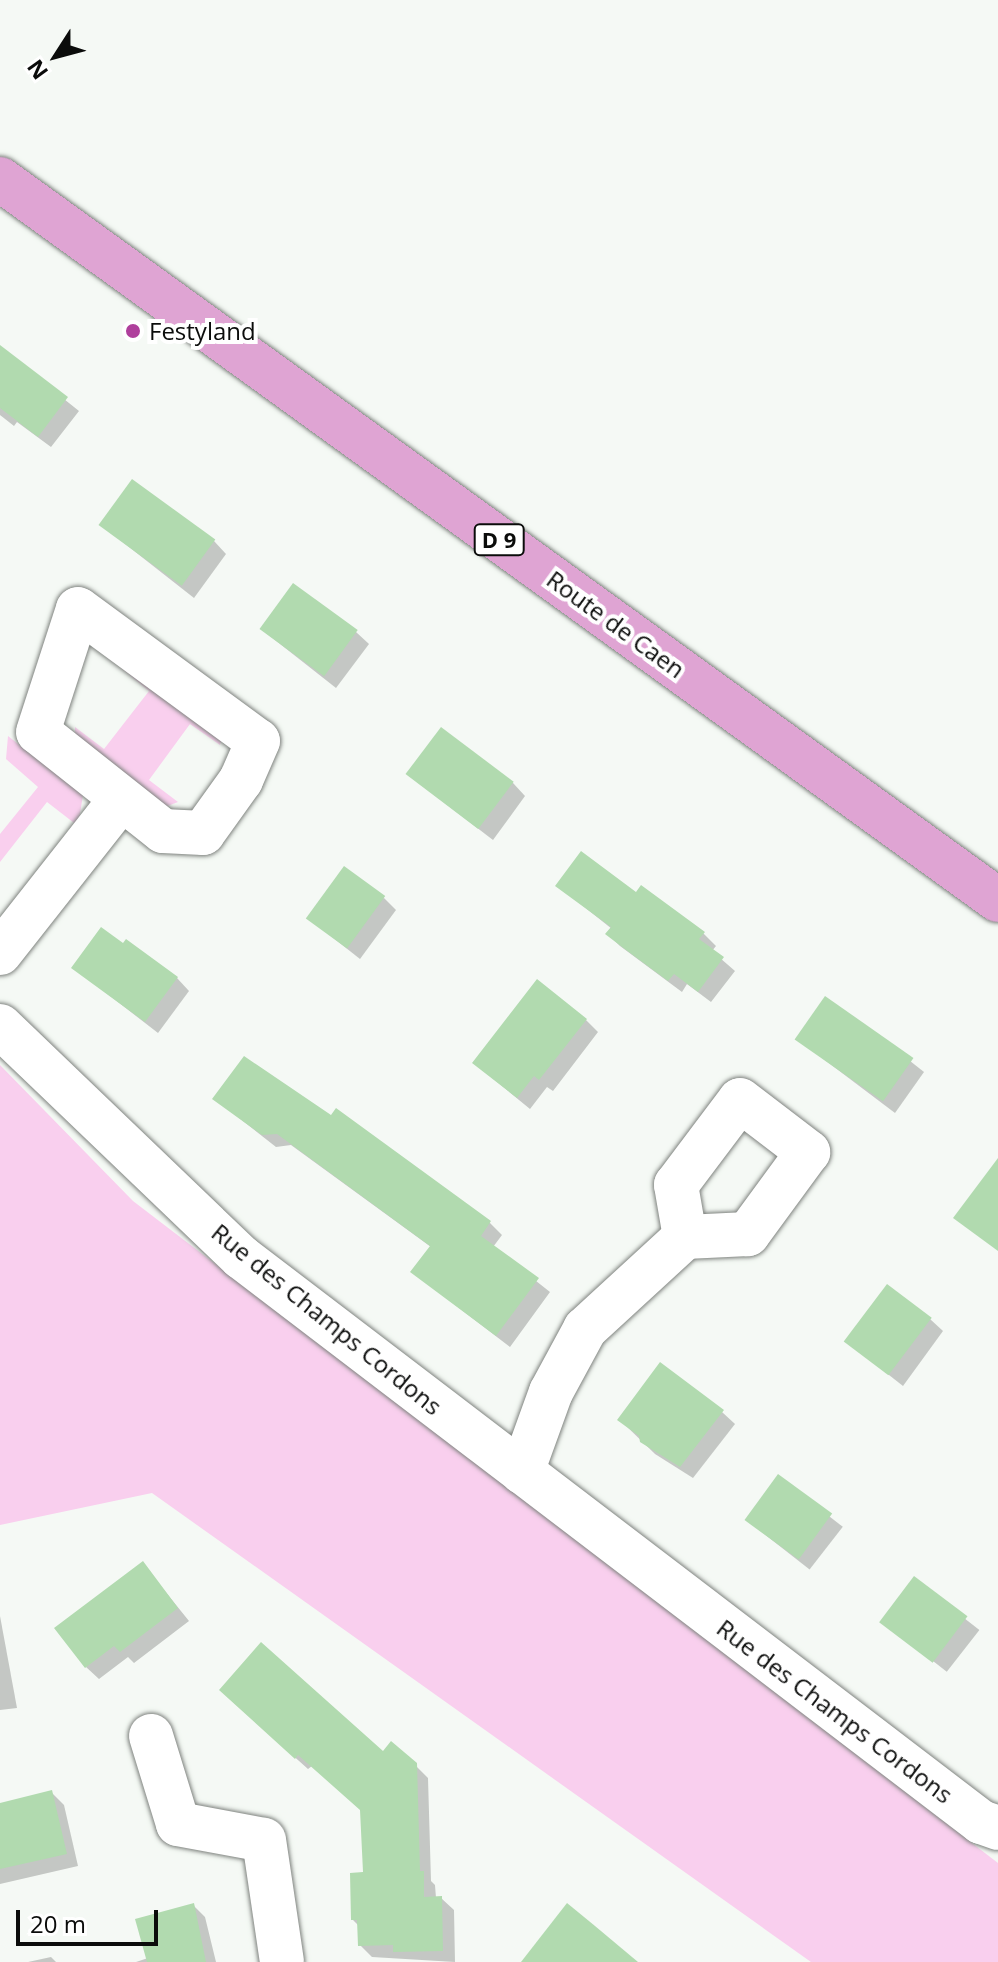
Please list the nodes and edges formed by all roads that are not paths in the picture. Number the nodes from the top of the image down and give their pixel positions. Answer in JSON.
{"nodes":[{"id":1,"x":0,"y":179,"type":"edge"},
{"id":2,"x":121,"y":799,"type":"junction"},
{"id":3,"x":998,"y":900,"type":"edge"},
{"id":4,"x":0,"y":953,"type":"edge"},
{"id":5,"x":0,"y":1026,"type":"edge"},
{"id":6,"x":685,"y":1237,"type":"dead end"},
{"id":7,"x":522,"y":1472,"type":"junction"},
{"id":8,"x":151,"y":1736,"type":"dead end"},
{"id":9,"x":998,"y":1828,"type":"edge"},
{"id":10,"x":282,"y":1962,"type":"edge"}],
"edges":[{"from":1,"to":3,"type":"main road","name":"Route de Caen","number":"D 9"},
{"from":2,"to":2,"type":"street"},
{"from":2,"to":4,"type":"street"},
{"from":5,"to":7,"type":"street","name":"Rue des Champs Cordons"},
{"from":6,"to":7,"type":"street"},
{"from":7,"to":9,"type":"street","name":"Rue des Champs Cordons"},
{"from":8,"to":10,"type":"street"}]}
